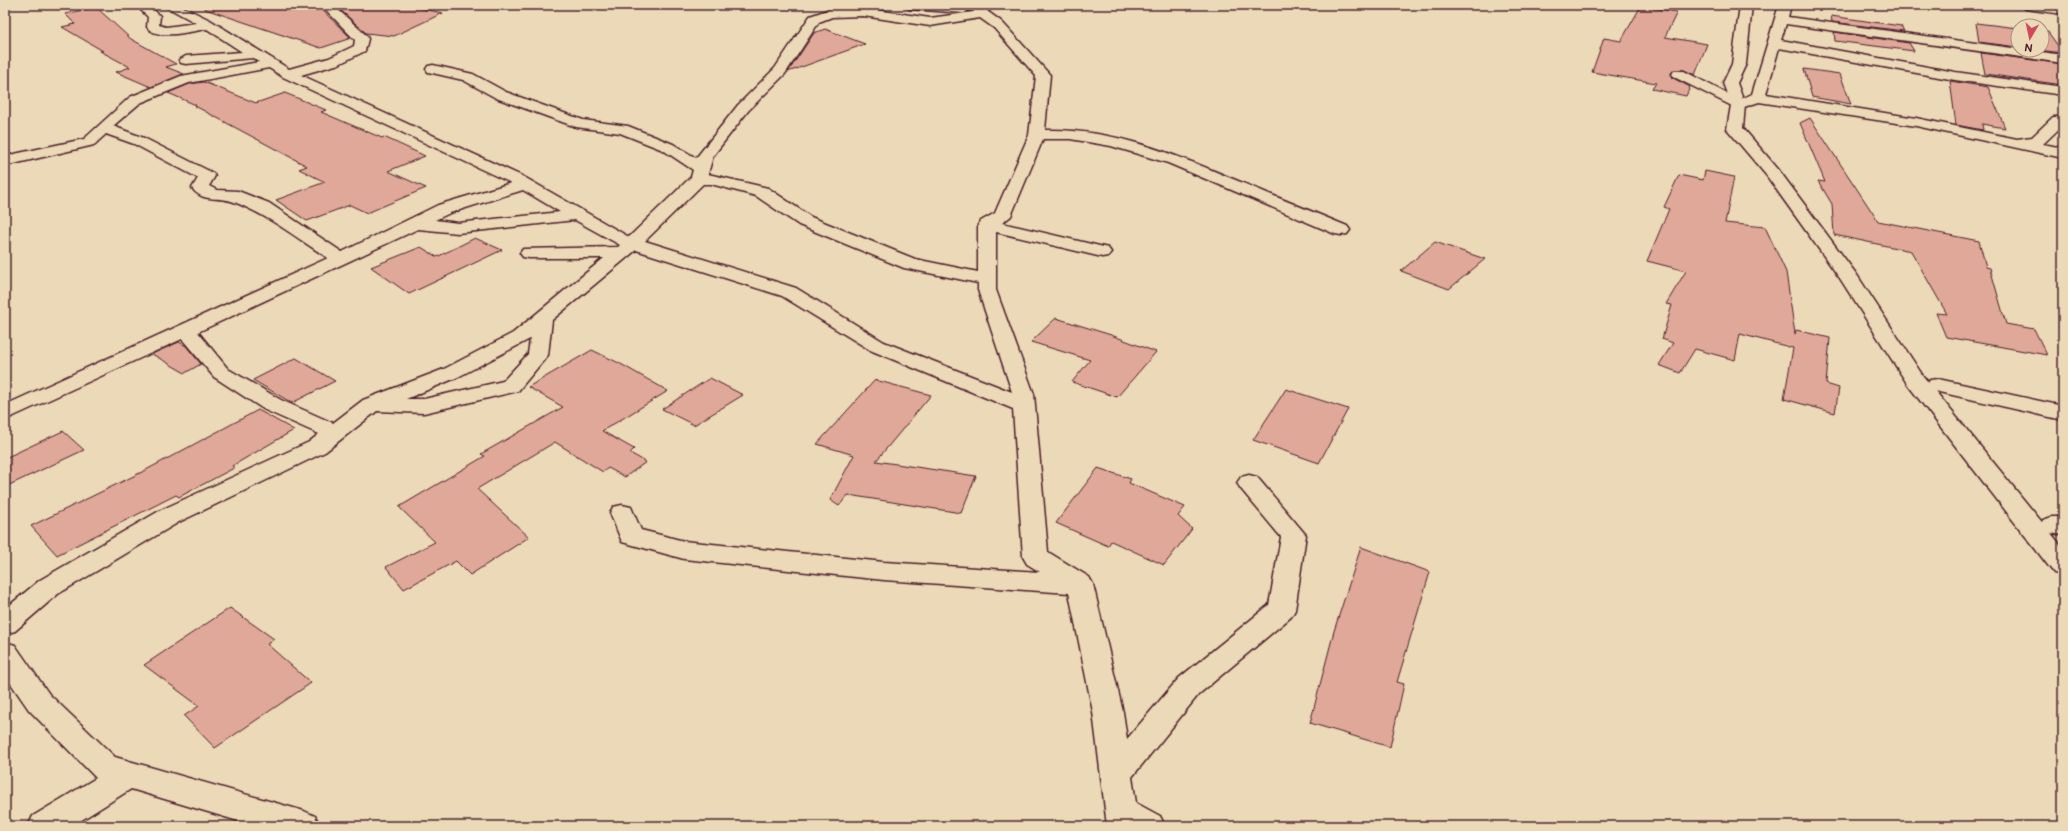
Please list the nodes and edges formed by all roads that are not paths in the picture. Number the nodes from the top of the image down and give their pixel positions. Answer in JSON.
{"nodes":[{"id":1,"x":142,"y":5,"type":"edge"},
{"id":2,"x":169,"y":5,"type":"edge"},
{"id":3,"x":324,"y":5,"type":"edge"},
{"id":4,"x":910,"y":5,"type":"edge"},
{"id":5,"x":1746,"y":5,"type":"edge"},
{"id":6,"x":1785,"y":5,"type":"edge"},
{"id":7,"x":2026,"y":5,"type":"edge"},
{"id":8,"x":983,"y":10,"type":"edge"},
{"id":9,"x":2063,"y":10,"type":"edge"},
{"id":10,"x":1781,"y":20,"type":"junction"},
{"id":11,"x":208,"y":25,"type":"junction"},
{"id":12,"x":1774,"y":43,"type":"junction"},
{"id":13,"x":256,"y":54,"type":"junction"},
{"id":14,"x":2063,"y":59,"type":"edge"},
{"id":15,"x":186,"y":60,"type":"dead end"},
{"id":16,"x":271,"y":64,"type":"junction"},
{"id":17,"x":433,"y":69,"type":"dead end"},
{"id":18,"x":288,"y":74,"type":"junction"},
{"id":19,"x":1679,"y":74,"type":"dead end"},
{"id":20,"x":2063,"y":91,"type":"edge"},
{"id":21,"x":1758,"y":97,"type":"junction"},
{"id":22,"x":1738,"y":104,"type":"junction"},
{"id":23,"x":2063,"y":121,"type":"edge"},
{"id":24,"x":103,"y":128,"type":"junction"},
{"id":25,"x":1037,"y":135,"type":"junction"},
{"id":26,"x":2015,"y":143,"type":"junction"},
{"id":27,"x":2063,"y":153,"type":"edge"},
{"id":28,"x":5,"y":161,"type":"edge"},
{"id":29,"x":701,"y":174,"type":"junction"},
{"id":30,"x":524,"y":184,"type":"junction"},
{"id":31,"x":578,"y":215,"type":"junction"},
{"id":32,"x":416,"y":223,"type":"junction"},
{"id":33,"x":987,"y":225,"type":"junction"},
{"id":34,"x":1341,"y":230,"type":"dead end"},
{"id":35,"x":628,"y":247,"type":"junction"},
{"id":36,"x":1102,"y":252,"type":"dead end"},
{"id":37,"x":529,"y":253,"type":"dead end"},
{"id":38,"x":341,"y":259,"type":"junction"},
{"id":39,"x":987,"y":279,"type":"junction"},
{"id":40,"x":543,"y":317,"type":"junction"},
{"id":41,"x":185,"y":330,"type":"junction"},
{"id":42,"x":1938,"y":385,"type":"dead end"},
{"id":43,"x":371,"y":405,"type":"junction"},
{"id":44,"x":1024,"y":405,"type":"junction"},
{"id":45,"x":5,"y":413,"type":"edge"},
{"id":46,"x":2063,"y":413,"type":"edge"},
{"id":47,"x":334,"y":433,"type":"junction"},
{"id":48,"x":1249,"y":483,"type":"dead end"},
{"id":49,"x":622,"y":513,"type":"dead end"},
{"id":50,"x":2063,"y":566,"type":"edge"},
{"id":51,"x":1080,"y":584,"type":"junction"},
{"id":52,"x":5,"y":624,"type":"edge"},
{"id":53,"x":5,"y":653,"type":"edge"},
{"id":54,"x":1116,"y":774,"type":"junction"},
{"id":55,"x":128,"y":775,"type":"junction"},
{"id":56,"x":1122,"y":818,"type":"edge"},
{"id":57,"x":44,"y":826,"type":"edge"},
{"id":58,"x":304,"y":826,"type":"edge"},
{"id":59,"x":1149,"y":826,"type":"edge"}],
"edges":[{"from":1,"to":11,"type":"street"},
{"from":2,"to":11,"type":"street"},
{"from":3,"to":18,"type":"street"},
{"from":4,"to":8,"type":"street"},
{"from":5,"to":22,"type":"street"},
{"from":6,"to":10,"type":"street"},
{"from":7,"to":9,"type":"street"},
{"from":8,"to":25,"type":"street"},
{"from":8,"to":29,"type":"street"},
{"from":10,"to":12,"type":"street"},
{"from":10,"to":14,"type":"street"},
{"from":11,"to":13,"type":"street"},
{"from":12,"to":20,"type":"street"},
{"from":12,"to":21,"type":"street"},
{"from":13,"to":15,"type":"street"},
{"from":13,"to":16,"type":"street"},
{"from":16,"to":18,"type":"street"},
{"from":16,"to":24,"type":"street"},
{"from":17,"to":29,"type":"street"},
{"from":18,"to":30,"type":"street"},
{"from":19,"to":22,"type":"street"},
{"from":21,"to":22,"type":"street"},
{"from":21,"to":26,"type":"street"},
{"from":22,"to":50,"type":"street"},
{"from":23,"to":26,"type":"street"},
{"from":24,"to":28,"type":"street"},
{"from":24,"to":38,"type":"street"},
{"from":25,"to":33,"type":"street"},
{"from":25,"to":34,"type":"street"},
{"from":26,"to":27,"type":"street"},
{"from":29,"to":35,"type":"street"},
{"from":29,"to":39,"type":"street"},
{"from":30,"to":31,"type":"street"},
{"from":30,"to":32,"type":"street"},
{"from":31,"to":32,"type":"street"},
{"from":31,"to":35,"type":"street"},
{"from":32,"to":38,"type":"street"},
{"from":33,"to":36,"type":"street"},
{"from":33,"to":39,"type":"street"},
{"from":35,"to":37,"type":"street"},
{"from":35,"to":40,"type":"street"},
{"from":35,"to":44,"type":"street"},
{"from":38,"to":41,"type":"street"},
{"from":39,"to":44,"type":"street"},
{"from":40,"to":43,"type":"street"},
{"from":40,"to":43,"type":"street"},
{"from":41,"to":45,"type":"street"},
{"from":41,"to":47,"type":"street"},
{"from":42,"to":46,"type":"street"},
{"from":43,"to":47,"type":"street"},
{"from":44,"to":51,"type":"street"},
{"from":47,"to":52,"type":"street"},
{"from":48,"to":54,"type":"street"},
{"from":49,"to":51,"type":"street"},
{"from":51,"to":54,"type":"street"},
{"from":53,"to":55,"type":"street"},
{"from":54,"to":56,"type":"street"},
{"from":55,"to":57,"type":"street"},
{"from":55,"to":58,"type":"street"},
{"from":56,"to":59,"type":"street"}]}
